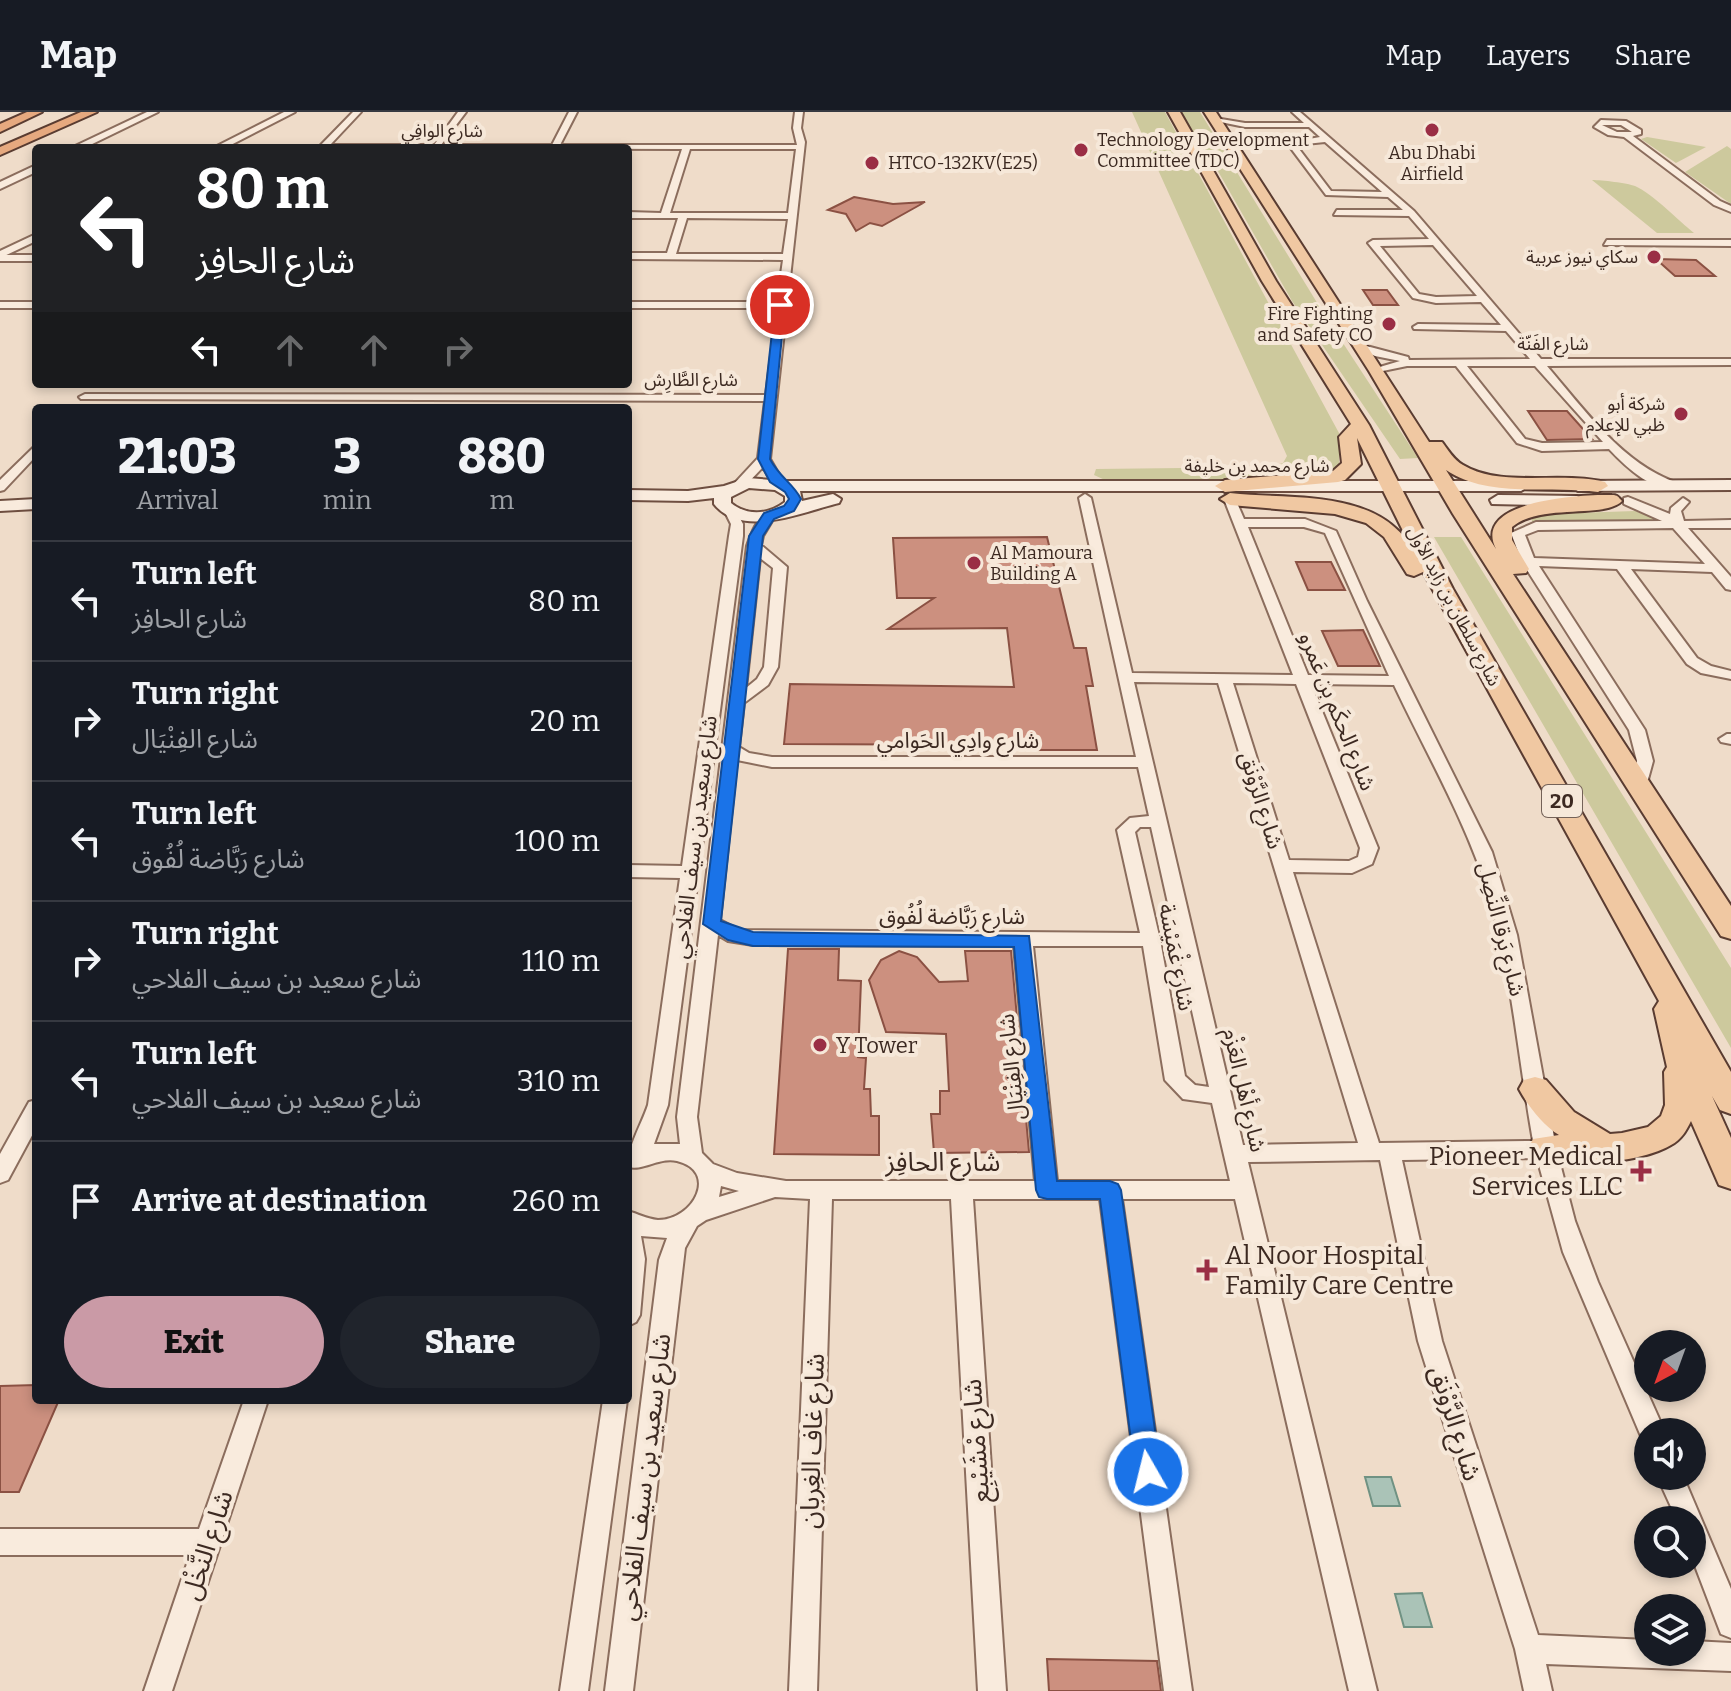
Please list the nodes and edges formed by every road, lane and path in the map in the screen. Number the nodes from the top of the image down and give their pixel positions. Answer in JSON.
{"nodes":[{"id":1,"x":36,"y":112,"type":"edge"},
{"id":2,"x":65,"y":112,"type":"edge"},
{"id":3,"x":91,"y":112,"type":"edge"},
{"id":4,"x":142,"y":112,"type":"edge"},
{"id":5,"x":154,"y":112,"type":"edge"},
{"id":6,"x":291,"y":112,"type":"edge"},
{"id":7,"x":357,"y":112,"type":"edge"},
{"id":8,"x":462,"y":112,"type":"edge"},
{"id":9,"x":573,"y":112,"type":"edge"},
{"id":10,"x":799,"y":112,"type":"edge"},
{"id":11,"x":1174,"y":112,"type":"edge"},
{"id":12,"x":1296,"y":112,"type":"edge"},
{"id":13,"x":1607,"y":112,"type":"edge"},
{"id":14,"x":1587,"y":115,"type":"dead end"},
{"id":15,"x":1216,"y":121,"type":"edge"},
{"id":16,"x":1624,"y":124,"type":"junction"},
{"id":17,"x":123,"y":125,"type":"junction"},
{"id":18,"x":1245,"y":125,"type":"junction"},
{"id":19,"x":1310,"y":125,"type":"junction"},
{"id":20,"x":1597,"y":125,"type":"junction"},
{"id":21,"x":0,"y":128,"type":"edge"},
{"id":22,"x":1626,"y":135,"type":"junction"},
{"id":23,"x":1327,"y":139,"type":"junction"},
{"id":24,"x":0,"y":142,"type":"edge"},
{"id":25,"x":84,"y":144,"type":"edge"},
{"id":26,"x":226,"y":144,"type":"edge"},
{"id":27,"x":325,"y":144,"type":"edge"},
{"id":28,"x":437,"y":144,"type":"edge"},
{"id":29,"x":556,"y":144,"type":"edge"},
{"id":30,"x":632,"y":147,"type":"edge"},
{"id":31,"x":687,"y":147,"type":"junction"},
{"id":32,"x":800,"y":147,"type":"junction"},
{"id":33,"x":0,"y":151,"type":"edge"},
{"id":34,"x":32,"y":170,"type":"edge"},
{"id":35,"x":0,"y":186,"type":"edge"},
{"id":36,"x":1393,"y":195,"type":"junction"},
{"id":37,"x":1337,"y":213,"type":"dead end"},
{"id":38,"x":1411,"y":213,"type":"junction"},
{"id":39,"x":632,"y":215,"type":"edge"},
{"id":40,"x":665,"y":215,"type":"junction"},
{"id":41,"x":1730,"y":215,"type":"edge"},
{"id":42,"x":683,"y":216,"type":"junction"},
{"id":43,"x":792,"y":216,"type":"junction"},
{"id":44,"x":32,"y":239,"type":"edge"},
{"id":45,"x":1437,"y":242,"type":"junction"},
{"id":46,"x":1607,"y":243,"type":"dead end"},
{"id":47,"x":1731,"y":243,"type":"edge"},
{"id":48,"x":0,"y":256,"type":"edge"},
{"id":49,"x":671,"y":256,"type":"junction"},
{"id":50,"x":787,"y":257,"type":"junction"},
{"id":51,"x":32,"y":258,"type":"edge"},
{"id":52,"x":632,"y":258,"type":"edge"},
{"id":53,"x":1485,"y":299,"type":"junction"},
{"id":54,"x":0,"y":305,"type":"edge"},
{"id":55,"x":31,"y":305,"type":"edge"},
{"id":56,"x":632,"y":305,"type":"edge"},
{"id":57,"x":780,"y":305,"type":"junction"},
{"id":58,"x":1418,"y":327,"type":"dead end"},
{"id":59,"x":1510,"y":328,"type":"junction"},
{"id":60,"x":1359,"y":345,"type":"junction"},
{"id":61,"x":1583,"y":358,"type":"dead end"},
{"id":62,"x":1536,"y":360,"type":"junction"},
{"id":63,"x":1731,"y":362,"type":"edge"},
{"id":64,"x":1459,"y":363,"type":"junction"},
{"id":65,"x":1473,"y":363,"type":"junction"},
{"id":66,"x":1377,"y":371,"type":"junction"},
{"id":67,"x":93,"y":388,"type":"edge"},
{"id":68,"x":254,"y":388,"type":"edge"},
{"id":69,"x":85,"y":397,"type":"junction"},
{"id":70,"x":247,"y":397,"type":"junction"},
{"id":71,"x":769,"y":398,"type":"junction"},
{"id":72,"x":413,"y":403,"type":"edge"},
{"id":73,"x":589,"y":403,"type":"edge"},
{"id":74,"x":79,"y":404,"type":"edge"},
{"id":75,"x":241,"y":404,"type":"edge"},
{"id":76,"x":1360,"y":425,"type":"junction"},
{"id":77,"x":1410,"y":428,"type":"junction"},
{"id":78,"x":1612,"y":445,"type":"junction"},
{"id":79,"x":1548,"y":447,"type":"junction"},
{"id":80,"x":32,"y":453,"type":"edge"},
{"id":81,"x":764,"y":459,"type":"junction"},
{"id":82,"x":1731,"y":485,"type":"edge"},
{"id":83,"x":781,"y":486,"type":"junction"},
{"id":84,"x":0,"y":487,"type":"edge"},
{"id":85,"x":1228,"y":492,"type":"junction"},
{"id":86,"x":1394,"y":492,"type":"junction"},
{"id":87,"x":1451,"y":493,"type":"junction"},
{"id":88,"x":1678,"y":494,"type":"junction"},
{"id":89,"x":32,"y":495,"type":"edge"},
{"id":90,"x":632,"y":495,"type":"edge"},
{"id":91,"x":1613,"y":496,"type":"junction"},
{"id":92,"x":0,"y":497,"type":"edge"},
{"id":93,"x":1085,"y":498,"type":"junction"},
{"id":94,"x":730,"y":499,"type":"junction"},
{"id":95,"x":1731,"y":501,"type":"edge"},
{"id":96,"x":32,"y":504,"type":"edge"},
{"id":97,"x":632,"y":504,"type":"edge"},
{"id":98,"x":0,"y":506,"type":"edge"},
{"id":99,"x":789,"y":509,"type":"junction"},
{"id":100,"x":769,"y":516,"type":"junction"},
{"id":101,"x":1238,"y":523,"type":"junction"},
{"id":102,"x":1679,"y":524,"type":"junction"},
{"id":103,"x":1731,"y":524,"type":"edge"},
{"id":104,"x":754,"y":546,"type":"junction"},
{"id":105,"x":1529,"y":562,"type":"junction"},
{"id":106,"x":1622,"y":567,"type":"junction"},
{"id":107,"x":1715,"y":568,"type":"junction"},
{"id":108,"x":1731,"y":586,"type":"edge"},
{"id":109,"x":1512,"y":587,"type":"junction"},
{"id":110,"x":1442,"y":589,"type":"junction"},
{"id":111,"x":1731,"y":675,"type":"edge"},
{"id":112,"x":1127,"y":677,"type":"junction"},
{"id":113,"x":1224,"y":679,"type":"junction"},
{"id":114,"x":1302,"y":680,"type":"junction"},
{"id":115,"x":1400,"y":681,"type":"junction"},
{"id":116,"x":737,"y":701,"type":"junction"},
{"id":117,"x":730,"y":749,"type":"junction"},
{"id":118,"x":772,"y":762,"type":"junction"},
{"id":119,"x":1144,"y":762,"type":"junction"},
{"id":120,"x":728,"y":776,"type":"junction"},
{"id":121,"x":1639,"y":783,"type":"junction"},
{"id":122,"x":1160,"y":821,"type":"junction"},
{"id":123,"x":1282,"y":866,"type":"junction"},
{"id":124,"x":632,"y":871,"type":"edge"},
{"id":125,"x":690,"y":872,"type":"junction"},
{"id":126,"x":712,"y":924,"type":"junction"},
{"id":127,"x":1731,"y":929,"type":"edge"},
{"id":128,"x":753,"y":939,"type":"junction"},
{"id":129,"x":1023,"y":940,"type":"junction"},
{"id":130,"x":1151,"y":940,"type":"junction"},
{"id":131,"x":707,"y":956,"type":"junction"},
{"id":132,"x":1663,"y":980,"type":"junction"},
{"id":133,"x":1678,"y":1056,"type":"junction"},
{"id":134,"x":1535,"y":1089,"type":"junction"},
{"id":135,"x":1221,"y":1096,"type":"junction"},
{"id":136,"x":1731,"y":1101,"type":"edge"},
{"id":137,"x":32,"y":1115,"type":"edge"},
{"id":138,"x":1603,"y":1146,"type":"junction"},
{"id":139,"x":1545,"y":1149,"type":"junction"},
{"id":140,"x":1380,"y":1151,"type":"junction"},
{"id":141,"x":1235,"y":1154,"type":"junction"},
{"id":142,"x":632,"y":1160,"type":"edge"},
{"id":143,"x":632,"y":1162,"type":"edge"},
{"id":144,"x":700,"y":1163,"type":"junction"},
{"id":145,"x":0,"y":1174,"type":"edge"},
{"id":146,"x":1731,"y":1175,"type":"edge"},
{"id":147,"x":786,"y":1190,"type":"junction"},
{"id":148,"x":821,"y":1190,"type":"junction"},
{"id":149,"x":961,"y":1190,"type":"junction"},
{"id":150,"x":1047,"y":1190,"type":"junction"},
{"id":151,"x":1110,"y":1190,"type":"junction"},
{"id":152,"x":1244,"y":1190,"type":"junction"},
{"id":153,"x":694,"y":1217,"type":"junction"},
{"id":154,"x":632,"y":1223,"type":"edge"},
{"id":155,"x":632,"y":1247,"type":"edge"},
{"id":156,"x":632,"y":1278,"type":"edge"},
{"id":157,"x":255,"y":1404,"type":"edge"},
{"id":158,"x":614,"y":1404,"type":"edge"},
{"id":159,"x":1646,"y":1418,"type":"edge"},
{"id":160,"x":0,"y":1542,"type":"edge"},
{"id":161,"x":209,"y":1542,"type":"junction"},
{"id":162,"x":1706,"y":1560,"type":"edge"},
{"id":163,"x":1731,"y":1624,"type":"edge"},
{"id":164,"x":1529,"y":1649,"type":"junction"},
{"id":165,"x":1731,"y":1657,"type":"edge"},
{"id":166,"x":158,"y":1691,"type":"edge"},
{"id":167,"x":574,"y":1691,"type":"edge"},
{"id":168,"x":619,"y":1691,"type":"edge"},
{"id":169,"x":803,"y":1691,"type":"edge"},
{"id":170,"x":992,"y":1691,"type":"edge"},
{"id":171,"x":1178,"y":1691,"type":"edge"},
{"id":172,"x":1363,"y":1691,"type":"edge"},
{"id":173,"x":1538,"y":1691,"type":"edge"}],
"edges":[{"from":1,"to":21,"type":"highway"},
{"from":2,"to":24,"type":"highway"},
{"from":3,"to":33,"type":"highway"},
{"from":4,"to":17,"type":"street"},
{"from":5,"to":17,"type":"street"},
{"from":6,"to":26,"type":"street"},
{"from":7,"to":27,"type":"street"},
{"from":8,"to":28,"type":"street"},
{"from":9,"to":29,"type":"street"},
{"from":10,"to":32,"type":"street"},
{"from":11,"to":76,"type":"main road","name":"شارع سلطان بن زايد الأول","number":"20"},
{"from":12,"to":19,"type":"street"},
{"from":13,"to":16,"type":"street"},
{"from":14,"to":20,"type":"street"},
{"from":15,"to":18,"type":"street"},
{"from":15,"to":18,"type":"street"},
{"from":15,"to":60,"type":"main road"},
{"from":16,"to":20,"type":"street"},
{"from":16,"to":22,"type":"street"},
{"from":17,"to":25,"type":"street"},
{"from":18,"to":19,"type":"street"},
{"from":19,"to":23,"type":"street"},
{"from":20,"to":22,"type":"street"},
{"from":22,"to":41,"type":"street"},
{"from":23,"to":36,"type":"street"},
{"from":23,"to":36,"type":"street"},
{"from":30,"to":31,"type":"street","name":"شارع الوافِي"},
{"from":31,"to":32,"type":"street","name":"شارع الوافِي"},
{"from":31,"to":40,"type":"street"},
{"from":32,"to":43,"type":"street"},
{"from":34,"to":35,"type":"street"},
{"from":36,"to":38,"type":"street"},
{"from":37,"to":38,"type":"street"},
{"from":38,"to":45,"type":"street"},
{"from":39,"to":40,"type":"street"},
{"from":40,"to":42,"type":"street"},
{"from":42,"to":43,"type":"street"},
{"from":42,"to":49,"type":"street"},
{"from":43,"to":50,"type":"street"},
{"from":44,"to":48,"type":"street"},
{"from":45,"to":53,"type":"street"},
{"from":45,"to":53,"type":"street"},
{"from":46,"to":47,"type":"street"},
{"from":48,"to":51,"type":"street"},
{"from":49,"to":50,"type":"street"},
{"from":49,"to":52,"type":"street"},
{"from":50,"to":57,"type":"street"},
{"from":53,"to":59,"type":"street"},
{"from":54,"to":55,"type":"street"},
{"from":56,"to":57,"type":"street"},
{"from":57,"to":71,"type":"street"},
{"from":58,"to":59,"type":"street"},
{"from":59,"to":62,"type":"street"},
{"from":60,"to":62,"type":"street","name":"شارع الفَنّة"},
{"from":60,"to":66,"type":"main road"},
{"from":61,"to":62,"type":"street","name":"شارع الفَنّة"},
{"from":62,"to":63,"type":"street","name":"شارع الفَنّة"},
{"from":62,"to":65,"type":"street","name":"شارع الفَنّة"},
{"from":62,"to":78,"type":"street"},
{"from":64,"to":65,"type":"street","name":"شارع الفَنّة"},
{"from":64,"to":66,"type":"street","name":"شارع الفَنّة"},
{"from":64,"to":79,"type":"street"},
{"from":65,"to":79,"type":"street"},
{"from":66,"to":77,"type":"main road"},
{"from":67,"to":69,"type":"street"},
{"from":68,"to":70,"type":"street"},
{"from":69,"to":70,"type":"street","name":"شارع الطَّارِش"},
{"from":69,"to":74,"type":"street"},
{"from":70,"to":72,"type":"street","name":"شارع الطَّارِش"},
{"from":70,"to":75,"type":"street"},
{"from":71,"to":73,"type":"street","name":"شارع الطَّارِش"},
{"from":71,"to":81,"type":"street"},
{"from":72,"to":73,"type":"street","name":"شارع الطَّارِش"},
{"from":76,"to":85,"type":"main road"},
{"from":76,"to":86,"type":"main road","name":"شارع سلطان بن زايد الأول","number":"20"},
{"from":77,"to":87,"type":"main road"},
{"from":77,"to":91,"type":"main road"},
{"from":78,"to":79,"type":"street"},
{"from":78,"to":88,"type":"street"},
{"from":80,"to":84,"type":"street"},
{"from":81,"to":83,"type":"street"},
{"from":81,"to":94,"type":"street"},
{"from":82,"to":88,"type":"main road","name":"شارع محمد بن خليفة"},
{"from":83,"to":85,"type":"main road","name":"شارع محمد بن خليفة"},
{"from":83,"to":94,"type":"main road","name":"شارع محمد بن خليفة"},
{"from":83,"to":99,"type":"main road"},
{"from":85,"to":86,"type":"main road","name":"شارع محمد بن خليفة"},
{"from":85,"to":93,"type":"main road","name":"شارع محمد بن خليفة"},
{"from":85,"to":101,"type":"street","name":"شارع الحكَم بن عَمرو"},
{"from":85,"to":110,"type":"main road"},
{"from":86,"to":87,"type":"main road","name":"شارع محمد بن خليفة"},
{"from":86,"to":110,"type":"main road","name":"شارع سلطان بن زايد الأول","number":"20"},
{"from":87,"to":91,"type":"main road","name":"شارع محمد بن خليفة"},
{"from":87,"to":109,"type":"main road"},
{"from":88,"to":91,"type":"main road","name":"شارع محمد بن خليفة"},
{"from":88,"to":91,"type":"main road","name":"شارع محمد بن خليفة"},
{"from":88,"to":95,"type":"main road","name":"شارع محمد بن خليفة"},
{"from":88,"to":102,"type":"street"},
{"from":89,"to":92,"type":"main road"},
{"from":90,"to":94,"type":"main road"},
{"from":91,"to":102,"type":"street"},
{"from":91,"to":109,"type":"main road"},
{"from":93,"to":99,"type":"main road","name":"شارع محمد بن خليفة"},
{"from":93,"to":112,"type":"street","name":"شارع أهْل العَزْم"},
{"from":94,"to":97,"type":"main road"},
{"from":94,"to":100,"type":"main road"},
{"from":94,"to":125,"type":"street","name":"شارع سعيد بن سيف الفلاحي"},
{"from":96,"to":98,"type":"main road"},
{"from":99,"to":100,"type":"main road","name":"شارع محمد بن خليفة"},
{"from":100,"to":104,"type":"street","name":"شارع سعيد بن سيف الفلاحي"},
{"from":101,"to":114,"type":"street","name":"شارع الحكَم بن عَمرو"},
{"from":101,"to":115,"type":"street","name":"شارع بَرقا النِّصِل"},
{"from":102,"to":103,"type":"street"},
{"from":102,"to":105,"type":"street"},
{"from":102,"to":107,"type":"street"},
{"from":104,"to":116,"type":"street","name":"شارع سعيد بن سيف الفلاحي"},
{"from":104,"to":116,"type":"street","name":"شارع سعيد بن سيف الفلاحي"},
{"from":105,"to":106,"type":"street"},
{"from":105,"to":121,"type":"street"},
{"from":106,"to":107,"type":"street"},
{"from":106,"to":111,"type":"street"},
{"from":107,"to":108,"type":"street"},
{"from":109,"to":121,"type":"main road"},
{"from":110,"to":132,"type":"main road","name":"شارع سلطان بن زايد الأول","number":"20"},
{"from":112,"to":113,"type":"street"},
{"from":112,"to":119,"type":"street","name":"شارع أهْل العَزْم"},
{"from":113,"to":114,"type":"street"},
{"from":113,"to":123,"type":"street","name":"شارع الرَّوْنَق"},
{"from":114,"to":115,"type":"street"},
{"from":114,"to":123,"type":"street","name":"شارع الحكَم بن عَمرو"},
{"from":115,"to":134,"type":"street","name":"شارع بَرقا النِّصِل"},
{"from":116,"to":117,"type":"street","name":"شارع سعيد بن سيف الفلاحي"},
{"from":117,"to":118,"type":"street","name":"شارع وادِي الحَوامي"},
{"from":117,"to":120,"type":"street","name":"شارع سعيد بن سيف الفلاحي"},
{"from":118,"to":119,"type":"street","name":"شارع وادِي الحَوامي"},
{"from":118,"to":120,"type":"street","name":"شارع وادِي الحَوامي"},
{"from":119,"to":122,"type":"street","name":"شارع أهْل العَزْم"},
{"from":120,"to":126,"type":"street","name":"شارع سعيد بن سيف الفلاحي"},
{"from":121,"to":127,"type":"main road"},
{"from":122,"to":130,"type":"street","name":"شارع غْمَيْسَة"},
{"from":122,"to":135,"type":"street","name":"شارع أهْل العَزْم"},
{"from":123,"to":140,"type":"street","name":"شارع الرَّوْنَق"},
{"from":124,"to":125,"type":"street"},
{"from":125,"to":142,"type":"street","name":"شارع سعيد بن سيف الفلاحي"},
{"from":126,"to":128,"type":"street","name":"شارع رَبَّاضة لُفُوق"},
{"from":126,"to":131,"type":"street","name":"شارع سعيد بن سيف الفلاحي"},
{"from":128,"to":129,"type":"street","name":"شارع رَبَّاضة لُفُوق"},
{"from":128,"to":131,"type":"street","name":"شارع رَبَّاضة لُفُوق"},
{"from":129,"to":130,"type":"street","name":"شارع رَبَّاضة لُفُوق"},
{"from":129,"to":150,"type":"street","name":"شارع الفِنْيَال"},
{"from":130,"to":135,"type":"street","name":"شارع غْمَيْسَة"},
{"from":131,"to":144,"type":"street","name":"شارع سعيد بن سيف الفلاحي"},
{"from":132,"to":133,"type":"main road"},
{"from":132,"to":136,"type":"main road","name":"شارع سلطان بن زايد الأول","number":"20"},
{"from":133,"to":138,"type":"main road"},
{"from":133,"to":146,"type":"main road"},
{"from":134,"to":138,"type":"main road"},
{"from":134,"to":139,"type":"street","name":"شارع بَرقا النِّصِل"},
{"from":135,"to":141,"type":"street","name":"شارع أهْل العَزْم"},
{"from":137,"to":145,"type":"street"},
{"from":138,"to":139,"type":"main road"},
{"from":139,"to":140,"type":"street"},
{"from":139,"to":159,"type":"street","name":"شارع بَرقا النِّصِل"},
{"from":140,"to":141,"type":"street"},
{"from":140,"to":164,"type":"street","name":"شارع الرَّوْنَق"},
{"from":141,"to":152,"type":"street","name":"شارع أهْل العَزْم"},
{"from":143,"to":144,"type":"street","name":"شارع الحافِز"},
{"from":144,"to":147,"type":"street","name":"شارع الحافِز"},
{"from":144,"to":153,"type":"street","name":"شارع سعيد بن سيف الفلاحي"},
{"from":147,"to":148,"type":"street","name":"شارع الحافِز"},
{"from":147,"to":153,"type":"street","name":"شارع الحافِز"},
{"from":148,"to":149,"type":"street","name":"شارع الحافِز"},
{"from":148,"to":169,"type":"street","name":"شارع غاف الغِربان"},
{"from":149,"to":150,"type":"street","name":"شارع الحافِز"},
{"from":149,"to":170,"type":"street","name":"شارع مْشَيْبِع"},
{"from":150,"to":151,"type":"street","name":"شارع الحافِز"},
{"from":151,"to":152,"type":"street","name":"شارع الحافِز"},
{"from":151,"to":171,"type":"street"},
{"from":152,"to":172,"type":"street","name":"شارع أهْل العَزْم"},
{"from":153,"to":154,"type":"street","name":"شارع الحافِز"},
{"from":153,"to":168,"type":"street","name":"شارع سعيد بن سيف الفلاحي"},
{"from":155,"to":156,"type":"street","name":"شارع سعيد بن سيف الفلاحي"},
{"from":157,"to":161,"type":"street","name":"شارع النَّخْل"},
{"from":158,"to":167,"type":"street","name":"شارع سعيد بن سيف الفلاحي"},
{"from":160,"to":161,"type":"street"},
{"from":161,"to":166,"type":"street","name":"شارع النَّخْل"},
{"from":162,"to":163,"type":"street"},
{"from":164,"to":165,"type":"street"},
{"from":164,"to":173,"type":"street","name":"شارع الرَّوْنَق"}]}
